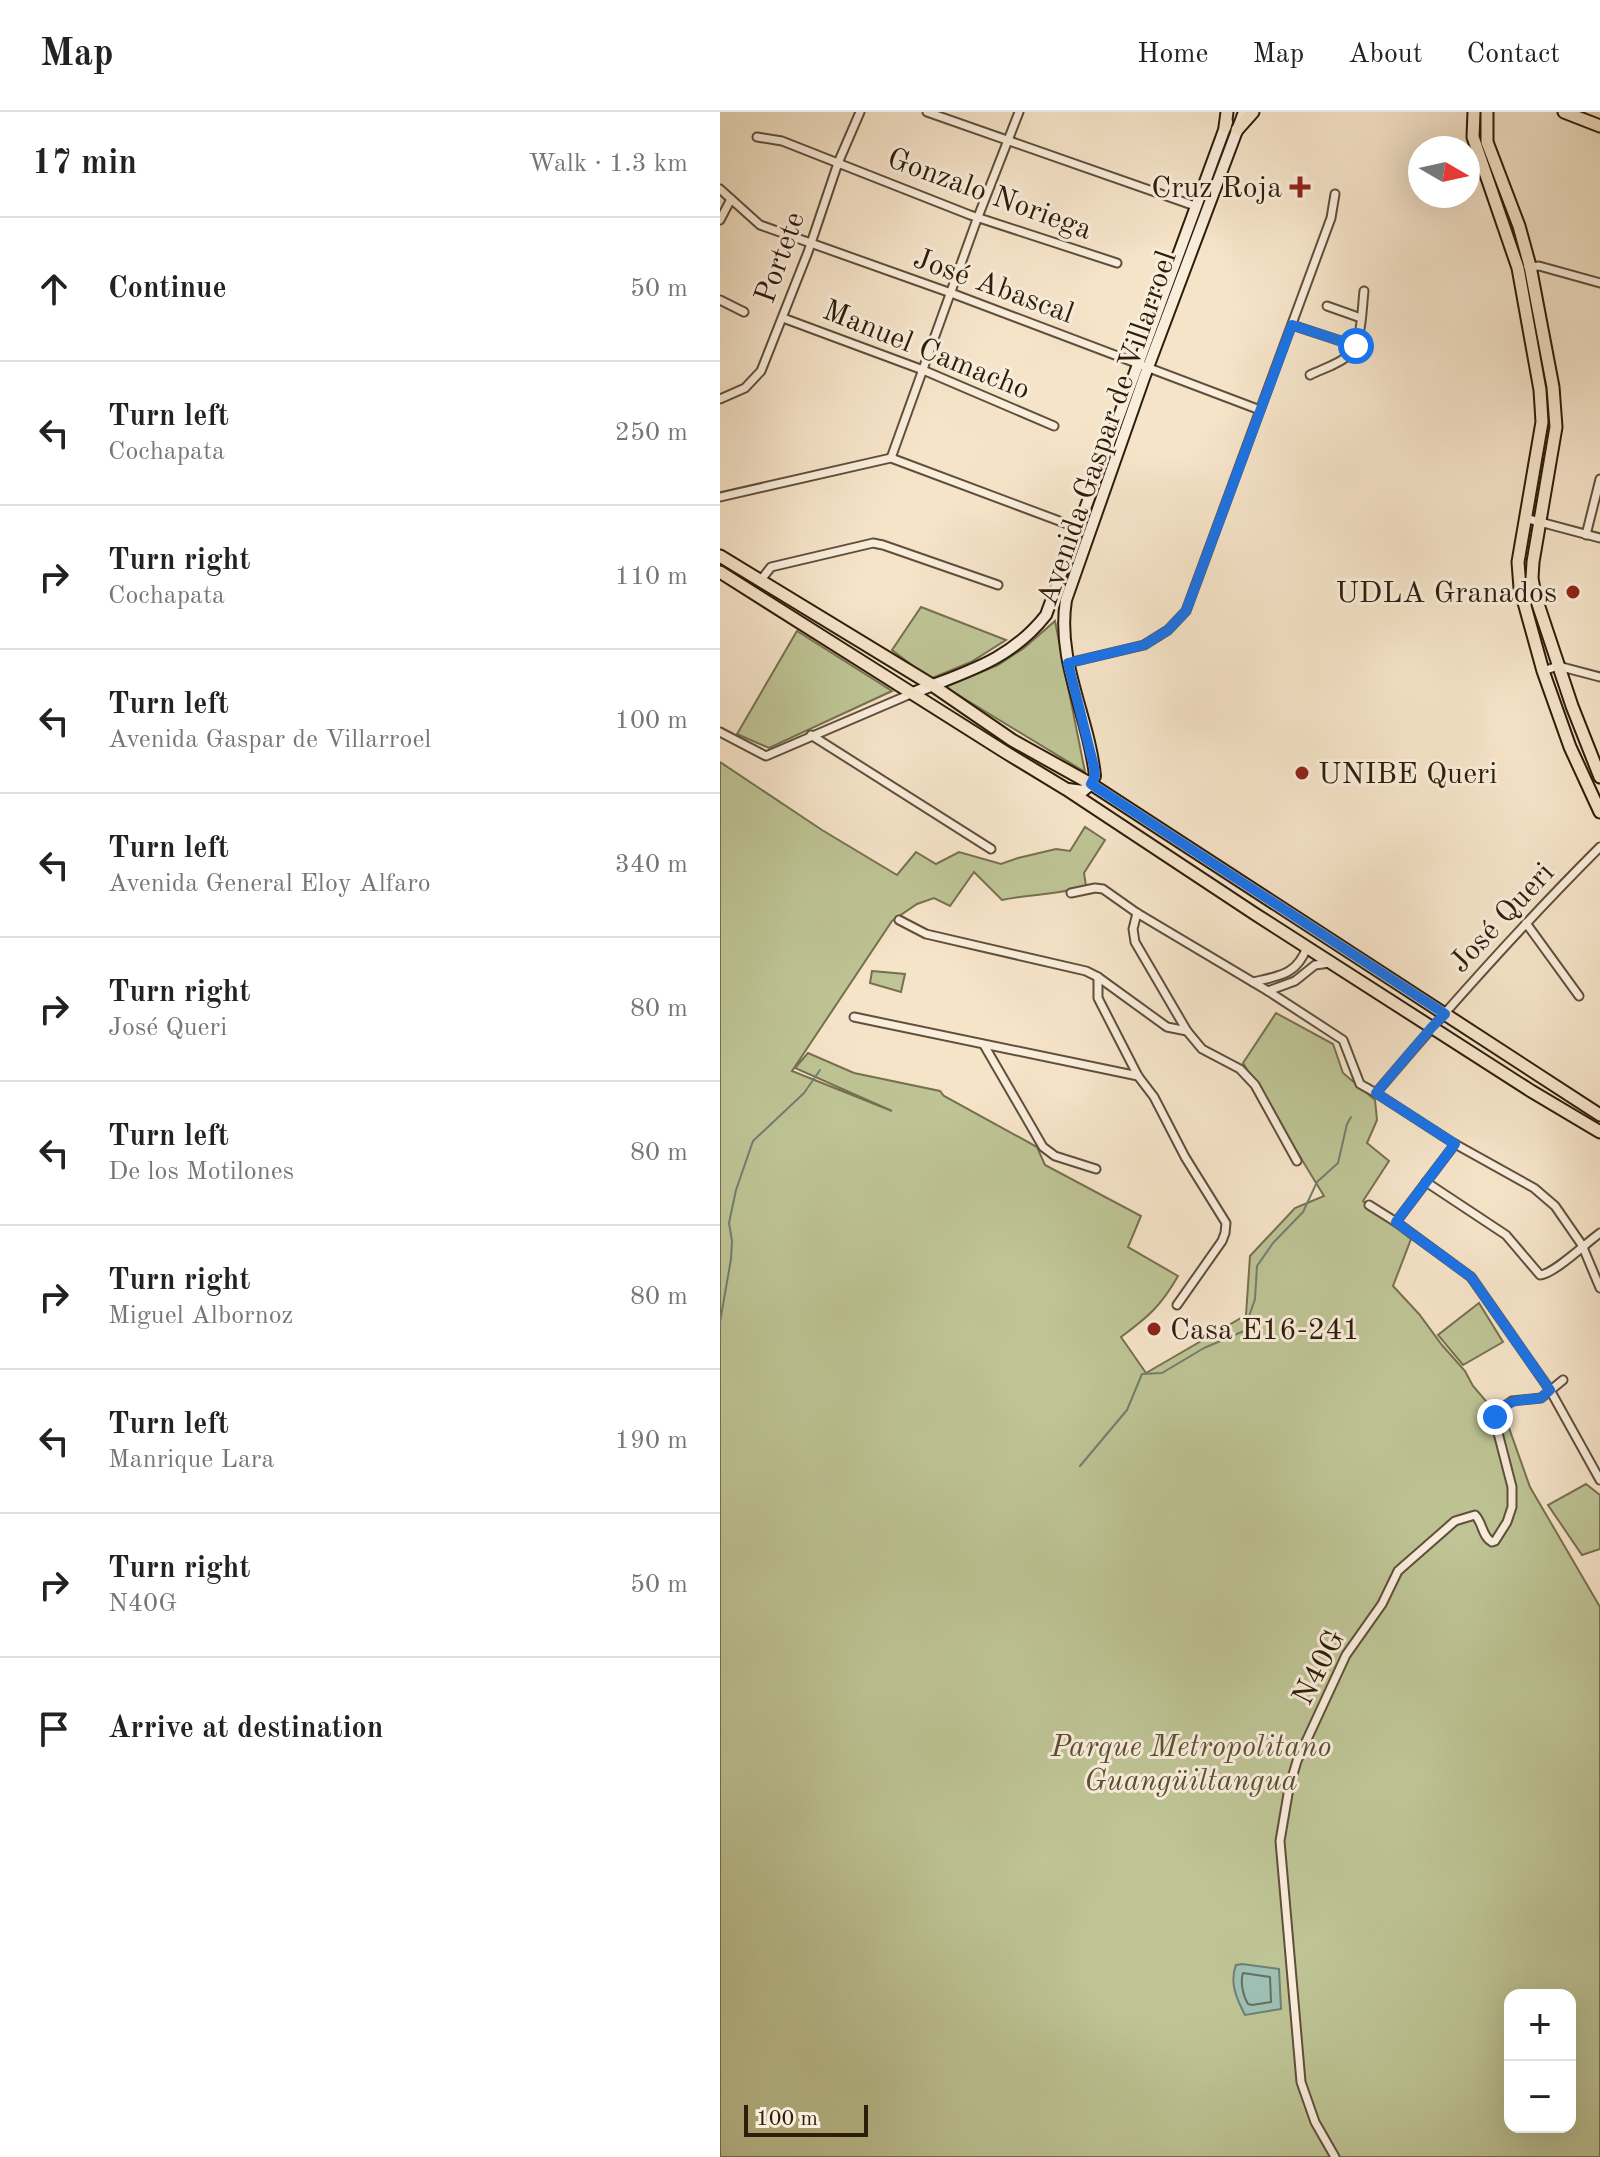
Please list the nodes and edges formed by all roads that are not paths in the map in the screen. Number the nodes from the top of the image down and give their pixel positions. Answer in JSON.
{"nodes":[{"id":1,"x":860,"y":112,"type":"edge"},
{"id":2,"x":927,"y":112,"type":"edge"},
{"id":3,"x":1019,"y":112,"type":"edge"},
{"id":4,"x":1229,"y":112,"type":"edge"},
{"id":5,"x":1244,"y":112,"type":"edge"},
{"id":6,"x":1253,"y":112,"type":"edge"},
{"id":7,"x":1474,"y":112,"type":"edge"},
{"id":8,"x":1487,"y":112,"type":"edge"},
{"id":9,"x":1564,"y":112,"type":"edge"},
{"id":10,"x":1600,"y":126,"type":"edge"},
{"id":11,"x":1231,"y":128,"type":"junction"},
{"id":12,"x":757,"y":137,"type":"dead end"},
{"id":13,"x":1009,"y":140,"type":"junction"},
{"id":14,"x":838,"y":163,"type":"junction"},
{"id":15,"x":720,"y":189,"type":"edge"},
{"id":16,"x":1335,"y":194,"type":"dead end"},
{"id":17,"x":731,"y":199,"type":"junction"},
{"id":18,"x":1195,"y":206,"type":"junction"},
{"id":19,"x":978,"y":218,"type":"junction"},
{"id":20,"x":720,"y":220,"type":"edge"},
{"id":21,"x":810,"y":244,"type":"junction"},
{"id":22,"x":1117,"y":263,"type":"dead end"},
{"id":23,"x":1524,"y":267,"type":"junction"},
{"id":24,"x":1600,"y":283,"type":"edge"},
{"id":25,"x":1364,"y":291,"type":"dead end"},
{"id":26,"x":951,"y":293,"type":"junction"},
{"id":27,"x":720,"y":300,"type":"edge"},
{"id":28,"x":1327,"y":306,"type":"dead end"},
{"id":29,"x":744,"y":312,"type":"dead end"},
{"id":30,"x":783,"y":318,"type":"junction"},
{"id":31,"x":1361,"y":318,"type":"junction"},
{"id":32,"x":1292,"y":325,"type":"junction"},
{"id":33,"x":1356,"y":346,"type":"junction"},
{"id":34,"x":1137,"y":364,"type":"junction"},
{"id":35,"x":1148,"y":368,"type":"junction"},
{"id":36,"x":923,"y":370,"type":"junction"},
{"id":37,"x":1310,"y":375,"type":"dead end"},
{"id":38,"x":720,"y":399,"type":"edge"},
{"id":39,"x":1260,"y":410,"type":"junction"},
{"id":40,"x":1054,"y":426,"type":"dead end"},
{"id":41,"x":891,"y":458,"type":"junction"},
{"id":42,"x":1600,"y":479,"type":"edge"},
{"id":43,"x":720,"y":497,"type":"edge"},
{"id":44,"x":1524,"y":518,"type":"junction"},
{"id":45,"x":1540,"y":522,"type":"junction"},
{"id":46,"x":1078,"y":528,"type":"junction"},
{"id":47,"x":1586,"y":535,"type":"junction"},
{"id":48,"x":1600,"y":538,"type":"edge"},
{"id":49,"x":720,"y":556,"type":"edge"},
{"id":50,"x":720,"y":572,"type":"edge"},
{"id":51,"x":760,"y":581,"type":"junction"},
{"id":52,"x":998,"y":585,"type":"dead end"},
{"id":53,"x":1054,"y":595,"type":"junction"},
{"id":54,"x":1066,"y":600,"type":"junction"},
{"id":55,"x":1046,"y":615,"type":"junction"},
{"id":56,"x":1063,"y":620,"type":"junction"},
{"id":57,"x":1068,"y":663,"type":"junction"},
{"id":58,"x":1558,"y":666,"type":"junction"},
{"id":59,"x":1543,"y":671,"type":"junction"},
{"id":60,"x":1600,"y":677,"type":"edge"},
{"id":61,"x":932,"y":685,"type":"junction"},
{"id":62,"x":913,"y":693,"type":"junction"},
{"id":63,"x":720,"y":732,"type":"edge"},
{"id":64,"x":811,"y":735,"type":"junction"},
{"id":65,"x":1600,"y":777,"type":"edge"},
{"id":66,"x":1091,"y":784,"type":"junction"},
{"id":67,"x":1066,"y":789,"type":"junction"},
{"id":68,"x":1600,"y":812,"type":"edge"},
{"id":69,"x":1600,"y":847,"type":"edge"},
{"id":70,"x":991,"y":849,"type":"dead end"},
{"id":71,"x":1071,"y":893,"type":"dead end"},
{"id":72,"x":1137,"y":913,"type":"junction"},
{"id":73,"x":899,"y":920,"type":"dead end"},
{"id":74,"x":1526,"y":923,"type":"junction"},
{"id":75,"x":1307,"y":947,"type":"junction"},
{"id":76,"x":1333,"y":963,"type":"junction"},
{"id":77,"x":1098,"y":977,"type":"junction"},
{"id":78,"x":1252,"y":982,"type":"junction"},
{"id":79,"x":1268,"y":991,"type":"junction"},
{"id":80,"x":1579,"y":996,"type":"dead end"},
{"id":81,"x":1445,"y":1014,"type":"junction"},
{"id":82,"x":854,"y":1017,"type":"dead end"},
{"id":83,"x":1432,"y":1027,"type":"junction"},
{"id":84,"x":1187,"y":1031,"type":"junction"},
{"id":85,"x":984,"y":1045,"type":"junction"},
{"id":86,"x":1138,"y":1076,"type":"junction"},
{"id":87,"x":1540,"y":1076,"type":"junction"},
{"id":88,"x":1531,"y":1091,"type":"junction"},
{"id":89,"x":1376,"y":1093,"type":"junction"},
{"id":90,"x":1600,"y":1115,"type":"edge"},
{"id":91,"x":1600,"y":1132,"type":"edge"},
{"id":92,"x":1455,"y":1144,"type":"junction"},
{"id":93,"x":1297,"y":1161,"type":"dead end"},
{"id":94,"x":1096,"y":1169,"type":"dead end"},
{"id":95,"x":1426,"y":1182,"type":"junction"},
{"id":96,"x":1369,"y":1205,"type":"dead end"},
{"id":97,"x":1396,"y":1222,"type":"junction"},
{"id":98,"x":1600,"y":1233,"type":"edge"},
{"id":99,"x":1582,"y":1245,"type":"junction"},
{"id":100,"x":1600,"y":1288,"type":"edge"},
{"id":101,"x":1177,"y":1305,"type":"dead end"},
{"id":102,"x":1563,"y":1380,"type":"dead end"},
{"id":103,"x":1550,"y":1390,"type":"junction"},
{"id":104,"x":1600,"y":1480,"type":"edge"},
{"id":105,"x":1335,"y":2157,"type":"edge"}],
"edges":[{"from":1,"to":14,"type":"street","name":"Portete"},
{"from":2,"to":13,"type":"street"},
{"from":3,"to":13,"type":"street"},
{"from":4,"to":11,"type":"main road"},
{"from":5,"to":11,"type":"main road","name":"Avenida Gaspar de Villarroel"},
{"from":6,"to":11,"type":"main road"},
{"from":7,"to":23,"type":"main road"},
{"from":8,"to":23,"type":"main road"},
{"from":9,"to":10,"type":"main road"},
{"from":11,"to":18,"type":"main road","name":"Avenida Gaspar de Villarroel"},
{"from":11,"to":35,"type":"main road","name":"Avenida Gaspar de Villarroel"},
{"from":12,"to":14,"type":"street","name":"Gonzalo Noriega"},
{"from":13,"to":18,"type":"street"},
{"from":13,"to":19,"type":"street"},
{"from":14,"to":19,"type":"street","name":"Gonzalo Noriega"},
{"from":14,"to":21,"type":"street","name":"Portete"},
{"from":15,"to":17,"type":"street","name":"José Abascal"},
{"from":16,"to":32,"type":"street"},
{"from":17,"to":20,"type":"street"},
{"from":17,"to":21,"type":"street","name":"José Abascal"},
{"from":18,"to":34,"type":"main road","name":"Avenida Gaspar de Villarroel"},
{"from":19,"to":22,"type":"street","name":"Gonzalo Noriega"},
{"from":19,"to":26,"type":"street"},
{"from":21,"to":26,"type":"street","name":"José Abascal"},
{"from":21,"to":30,"type":"street","name":"Portete"},
{"from":23,"to":24,"type":"street"},
{"from":23,"to":44,"type":"main road"},
{"from":23,"to":45,"type":"main road"},
{"from":25,"to":31,"type":"street"},
{"from":26,"to":34,"type":"street","name":"José Abascal"},
{"from":26,"to":36,"type":"street"},
{"from":27,"to":29,"type":"street"},
{"from":28,"to":31,"type":"street"},
{"from":30,"to":36,"type":"street","name":"Manuel Camacho"},
{"from":30,"to":38,"type":"street","name":"Portete"},
{"from":31,"to":33,"type":"street"},
{"from":32,"to":33,"type":"street"},
{"from":32,"to":39,"type":"street"},
{"from":33,"to":37,"type":"street"},
{"from":34,"to":35,"type":"street","name":"José Abascal"},
{"from":34,"to":46,"type":"main road","name":"Avenida Gaspar de Villarroel"},
{"from":35,"to":39,"type":"street","name":"José Abascal"},
{"from":35,"to":54,"type":"main road","name":"Avenida Gaspar de Villarroel"},
{"from":36,"to":40,"type":"street","name":"Manuel Camacho"},
{"from":36,"to":41,"type":"street"},
{"from":39,"to":57,"type":"street"},
{"from":41,"to":43,"type":"street"},
{"from":41,"to":46,"type":"street"},
{"from":42,"to":47,"type":"street"},
{"from":44,"to":45,"type":"street"},
{"from":44,"to":59,"type":"main road"},
{"from":45,"to":47,"type":"street"},
{"from":45,"to":58,"type":"main road"},
{"from":46,"to":53,"type":"main road","name":"Avenida Gaspar de Villarroel"},
{"from":47,"to":48,"type":"street"},
{"from":49,"to":51,"type":"main road"},
{"from":50,"to":62,"type":"main road"},
{"from":51,"to":52,"type":"street"},
{"from":51,"to":61,"type":"main road"},
{"from":53,"to":54,"type":"main road"},
{"from":53,"to":55,"type":"main road","name":"Avenida Gaspar de Villarroel"},
{"from":54,"to":56,"type":"main road","name":"Avenida Gaspar de Villarroel"},
{"from":55,"to":56,"type":"main road"},
{"from":55,"to":61,"type":"main road","name":"Avenida Gaspar de Villarroel"},
{"from":56,"to":57,"type":"main road","name":"Avenida Gaspar de Villarroel"},
{"from":57,"to":66,"type":"main road","name":"Avenida Gaspar de Villarroel"},
{"from":58,"to":59,"type":"street"},
{"from":58,"to":60,"type":"street"},
{"from":58,"to":65,"type":"main road"},
{"from":59,"to":68,"type":"main road"},
{"from":61,"to":62,"type":"main road","name":"Avenida Gaspar de Villarroel"},
{"from":61,"to":66,"type":"main road"},
{"from":62,"to":64,"type":"street"},
{"from":62,"to":67,"type":"main road"},
{"from":63,"to":64,"type":"street"},
{"from":64,"to":70,"type":"street"},
{"from":66,"to":67,"type":"main road"},
{"from":66,"to":81,"type":"main road"},
{"from":67,"to":75,"type":"main road"},
{"from":69,"to":74,"type":"street","name":"José Queri"},
{"from":71,"to":72,"type":"street"},
{"from":72,"to":78,"type":"street"},
{"from":72,"to":84,"type":"street"},
{"from":73,"to":77,"type":"street"},
{"from":74,"to":80,"type":"street"},
{"from":74,"to":81,"type":"street","name":"José Queri"},
{"from":75,"to":76,"type":"main road"},
{"from":75,"to":78,"type":"street"},
{"from":76,"to":79,"type":"street"},
{"from":76,"to":83,"type":"main road"},
{"from":77,"to":84,"type":"street"},
{"from":77,"to":86,"type":"street"},
{"from":78,"to":79,"type":"street"},
{"from":79,"to":89,"type":"street"},
{"from":81,"to":83,"type":"street","name":"José Queri"},
{"from":81,"to":87,"type":"main road"},
{"from":82,"to":85,"type":"street"},
{"from":83,"to":88,"type":"main road"},
{"from":83,"to":89,"type":"street","name":"José Queri"},
{"from":84,"to":93,"type":"street"},
{"from":85,"to":86,"type":"street"},
{"from":85,"to":94,"type":"street"},
{"from":86,"to":101,"type":"street"},
{"from":87,"to":88,"type":"main road"},
{"from":87,"to":90,"type":"main road"},
{"from":88,"to":91,"type":"main road"},
{"from":89,"to":92,"type":"street"},
{"from":92,"to":95,"type":"street"},
{"from":92,"to":99,"type":"street"},
{"from":95,"to":97,"type":"street"},
{"from":95,"to":99,"type":"street"},
{"from":96,"to":97,"type":"street"},
{"from":97,"to":103,"type":"street"},
{"from":98,"to":99,"type":"street"},
{"from":99,"to":100,"type":"street"},
{"from":102,"to":103,"type":"street"},
{"from":103,"to":104,"type":"street"},
{"from":103,"to":105,"type":"street","name":"N40G"}]}
